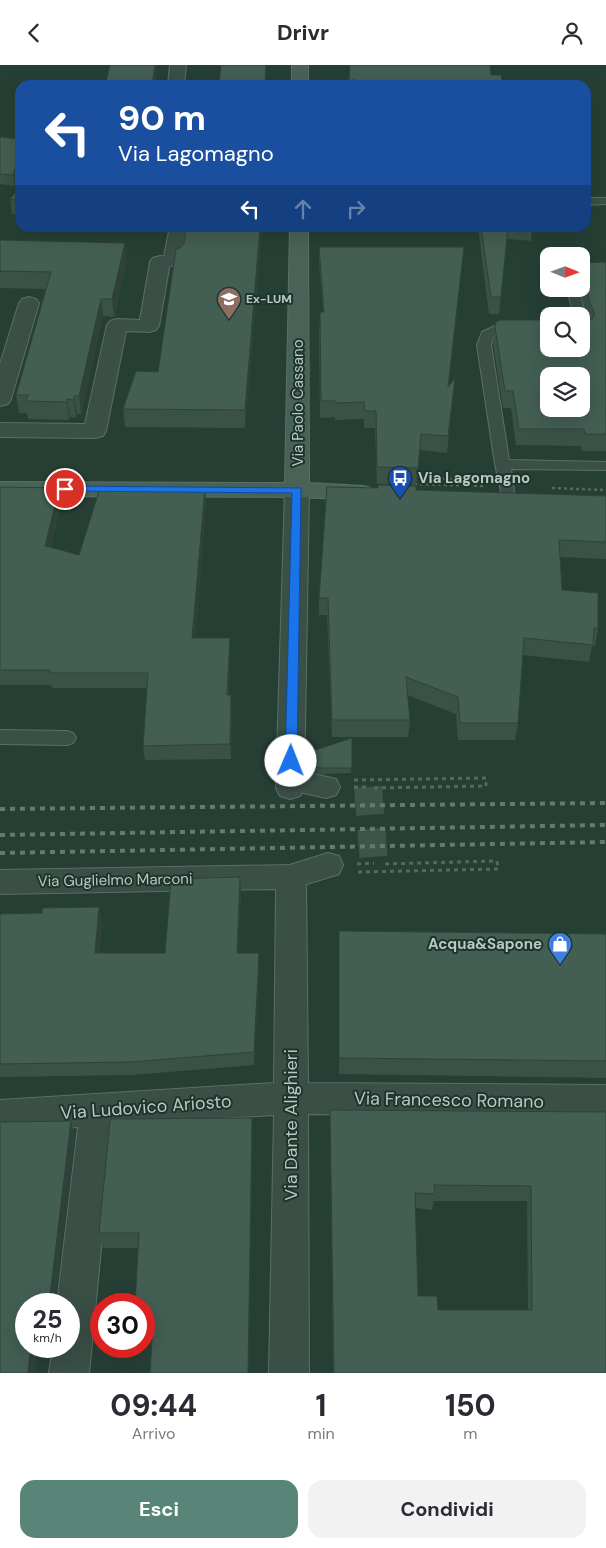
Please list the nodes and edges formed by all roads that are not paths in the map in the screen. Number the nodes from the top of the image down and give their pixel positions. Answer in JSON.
{"nodes":[{"id":1,"x":178,"y":65,"type":"edge"},
{"id":2,"x":300,"y":65,"type":"edge"},
{"id":3,"x":176,"y":80,"type":"edge"},
{"id":4,"x":300,"y":80,"type":"edge"},
{"id":5,"x":591,"y":201,"type":"edge"},
{"id":6,"x":606,"y":201,"type":"edge"},
{"id":7,"x":178,"y":232,"type":"edge"},
{"id":8,"x":299,"y":232,"type":"edge"},
{"id":9,"x":29,"y":303,"type":"dead end"},
{"id":10,"x":540,"y":331,"type":"edge"},
{"id":11,"x":0,"y":399,"type":"edge"},
{"id":12,"x":0,"y":430,"type":"edge"},
{"id":13,"x":502,"y":464,"type":"junction"},
{"id":14,"x":606,"y":465,"type":"edge"},
{"id":15,"x":0,"y":489,"type":"edge"},
{"id":16,"x":297,"y":490,"type":"junction"},
{"id":17,"x":380,"y":493,"type":"edge"},
{"id":18,"x":509,"y":498,"type":"edge"},
{"id":19,"x":0,"y":737,"type":"edge"},
{"id":20,"x":67,"y":738,"type":"dead end"},
{"id":21,"x":337,"y":783,"type":"road end"},
{"id":22,"x":341,"y":869,"type":"road end"},
{"id":23,"x":291,"y":877,"type":"junction"},
{"id":24,"x":0,"y":882,"type":"edge"},
{"id":25,"x":291,"y":1098,"type":"junction"},
{"id":26,"x":606,"y":1101,"type":"edge"},
{"id":27,"x":98,"y":1110,"type":"junction"},
{"id":28,"x":0,"y":1116,"type":"edge"},
{"id":29,"x":69,"y":1373,"type":"edge"},
{"id":30,"x":289,"y":1373,"type":"edge"}],
"edges":[{"from":1,"to":3,"type":"street"},
{"from":2,"to":4,"type":"main road"},
{"from":5,"to":6,"type":"lane"},
{"from":7,"to":12,"type":"street"},
{"from":8,"to":16,"type":"main road","name":"Via Paolo Cassano"},
{"from":9,"to":11,"type":"street"},
{"from":10,"to":13,"type":"lane"},
{"from":13,"to":14,"type":"lane"},
{"from":13,"to":18,"type":"lane"},
{"from":15,"to":16,"type":"main road"},
{"from":16,"to":17,"type":"main road"},
{"from":16,"to":21,"type":"street","name":"Via Paolo Cassano"},
{"from":19,"to":20,"type":"lane"},
{"from":22,"to":23,"type":"street","name":"Via Guglielmo Marconi"},
{"from":23,"to":24,"type":"street","name":"Via Guglielmo Marconi"},
{"from":23,"to":25,"type":"street","name":"Via Dante Alighieri"},
{"from":25,"to":26,"type":"street","name":"Via Francesco Romano"},
{"from":25,"to":27,"type":"street","name":"Via Ludovico Ariosto"},
{"from":25,"to":30,"type":"street","name":"Via Dante Alighieri"},
{"from":27,"to":28,"type":"street","name":"Via Ludovico Ariosto"},
{"from":27,"to":29,"type":"street"}]}
